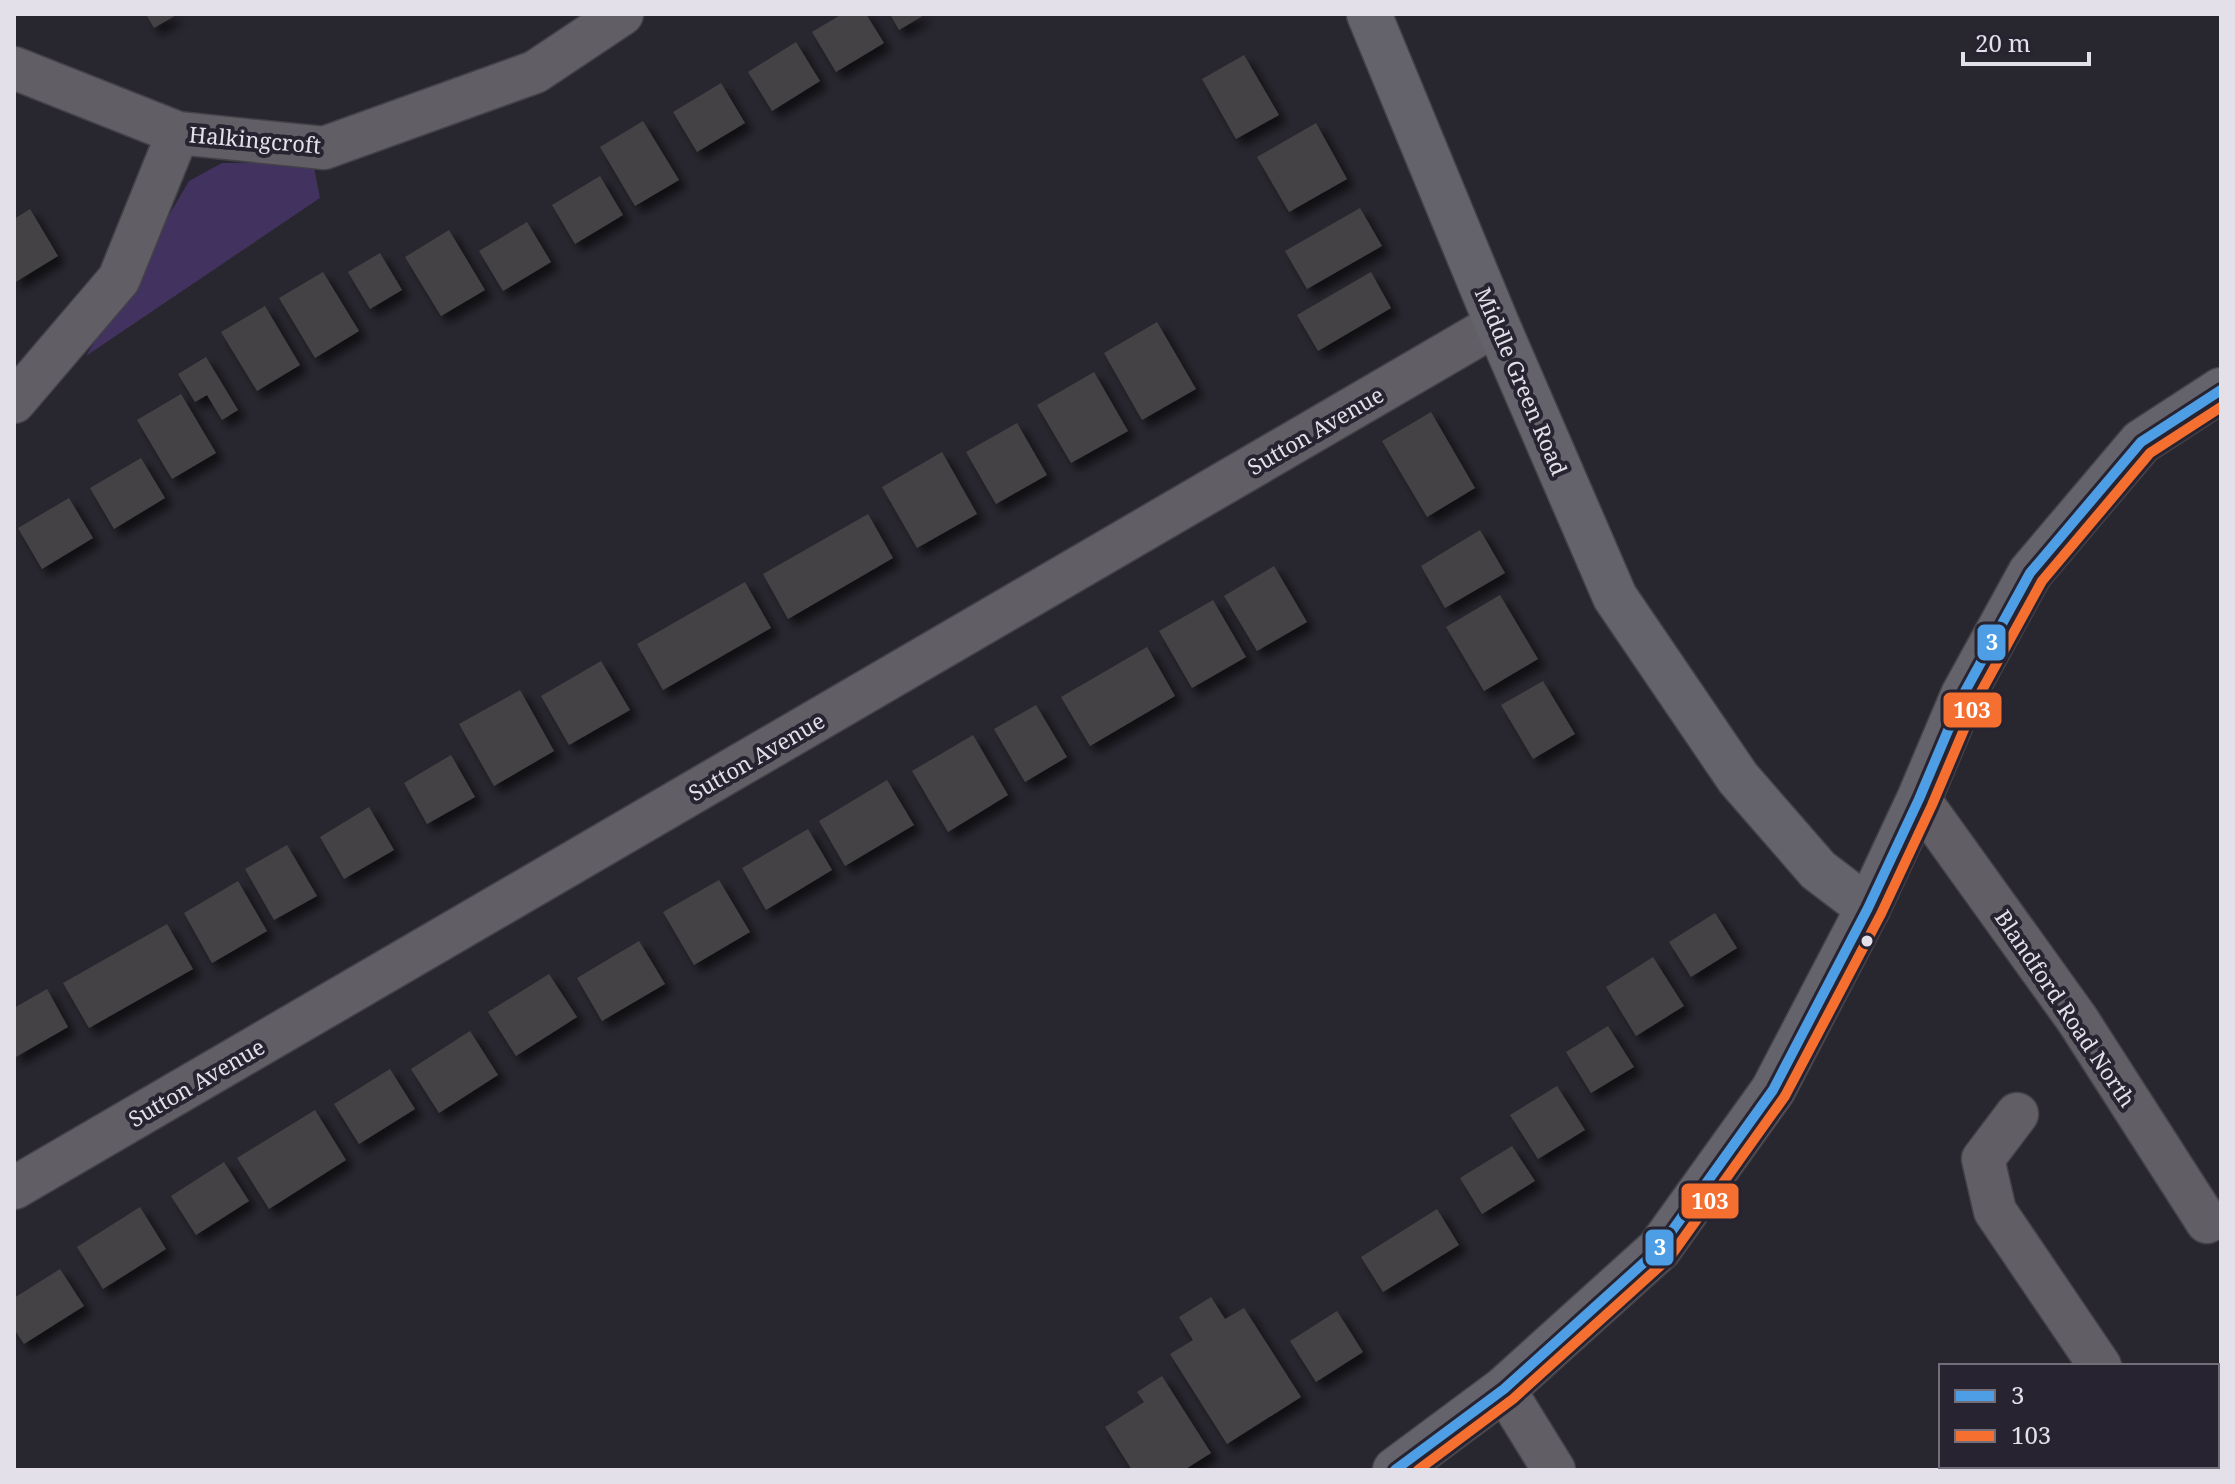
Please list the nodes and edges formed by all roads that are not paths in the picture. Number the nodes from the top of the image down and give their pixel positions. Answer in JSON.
{"nodes":[{"id":1,"x":622,"y":14,"type":"edge"},
{"id":2,"x":1369,"y":14,"type":"edge"},
{"id":3,"x":14,"y":68,"type":"edge"},
{"id":4,"x":178,"y":133,"type":"junction"},
{"id":5,"x":1497,"y":324,"type":"junction"},
{"id":6,"x":2221,"y":390,"type":"edge"},
{"id":7,"x":14,"y":402,"type":"edge"},
{"id":8,"x":1919,"y":799,"type":"junction"},
{"id":9,"x":1868,"y":908,"type":"junction"},
{"id":10,"x":2017,"y":1114,"type":"dead end"},
{"id":11,"x":14,"y":1188,"type":"edge"},
{"id":12,"x":2207,"y":1222,"type":"dead end"},
{"id":13,"x":2099,"y":1364,"type":"edge"},
{"id":14,"x":1504,"y":1389,"type":"junction"},
{"id":15,"x":1395,"y":1470,"type":"edge"},
{"id":16,"x":1554,"y":1470,"type":"edge"}],
"edges":[{"from":1,"to":4,"type":"street","name":"Halkingcroft"},
{"from":2,"to":5,"type":"street","name":"Middle Green Road"},
{"from":3,"to":4,"type":"street","name":"Halkingcroft"},
{"from":4,"to":7,"type":"street"},
{"from":5,"to":9,"type":"street","name":"Middle Green Road"},
{"from":5,"to":11,"type":"street","name":"Sutton Avenue"},
{"from":6,"to":8,"type":"street"},
{"from":8,"to":9,"type":"street"},
{"from":8,"to":12,"type":"street","name":"Blandford Road North"},
{"from":9,"to":14,"type":"street"},
{"from":10,"to":13,"type":"street"},
{"from":14,"to":15,"type":"street"},
{"from":14,"to":16,"type":"street"}]}
